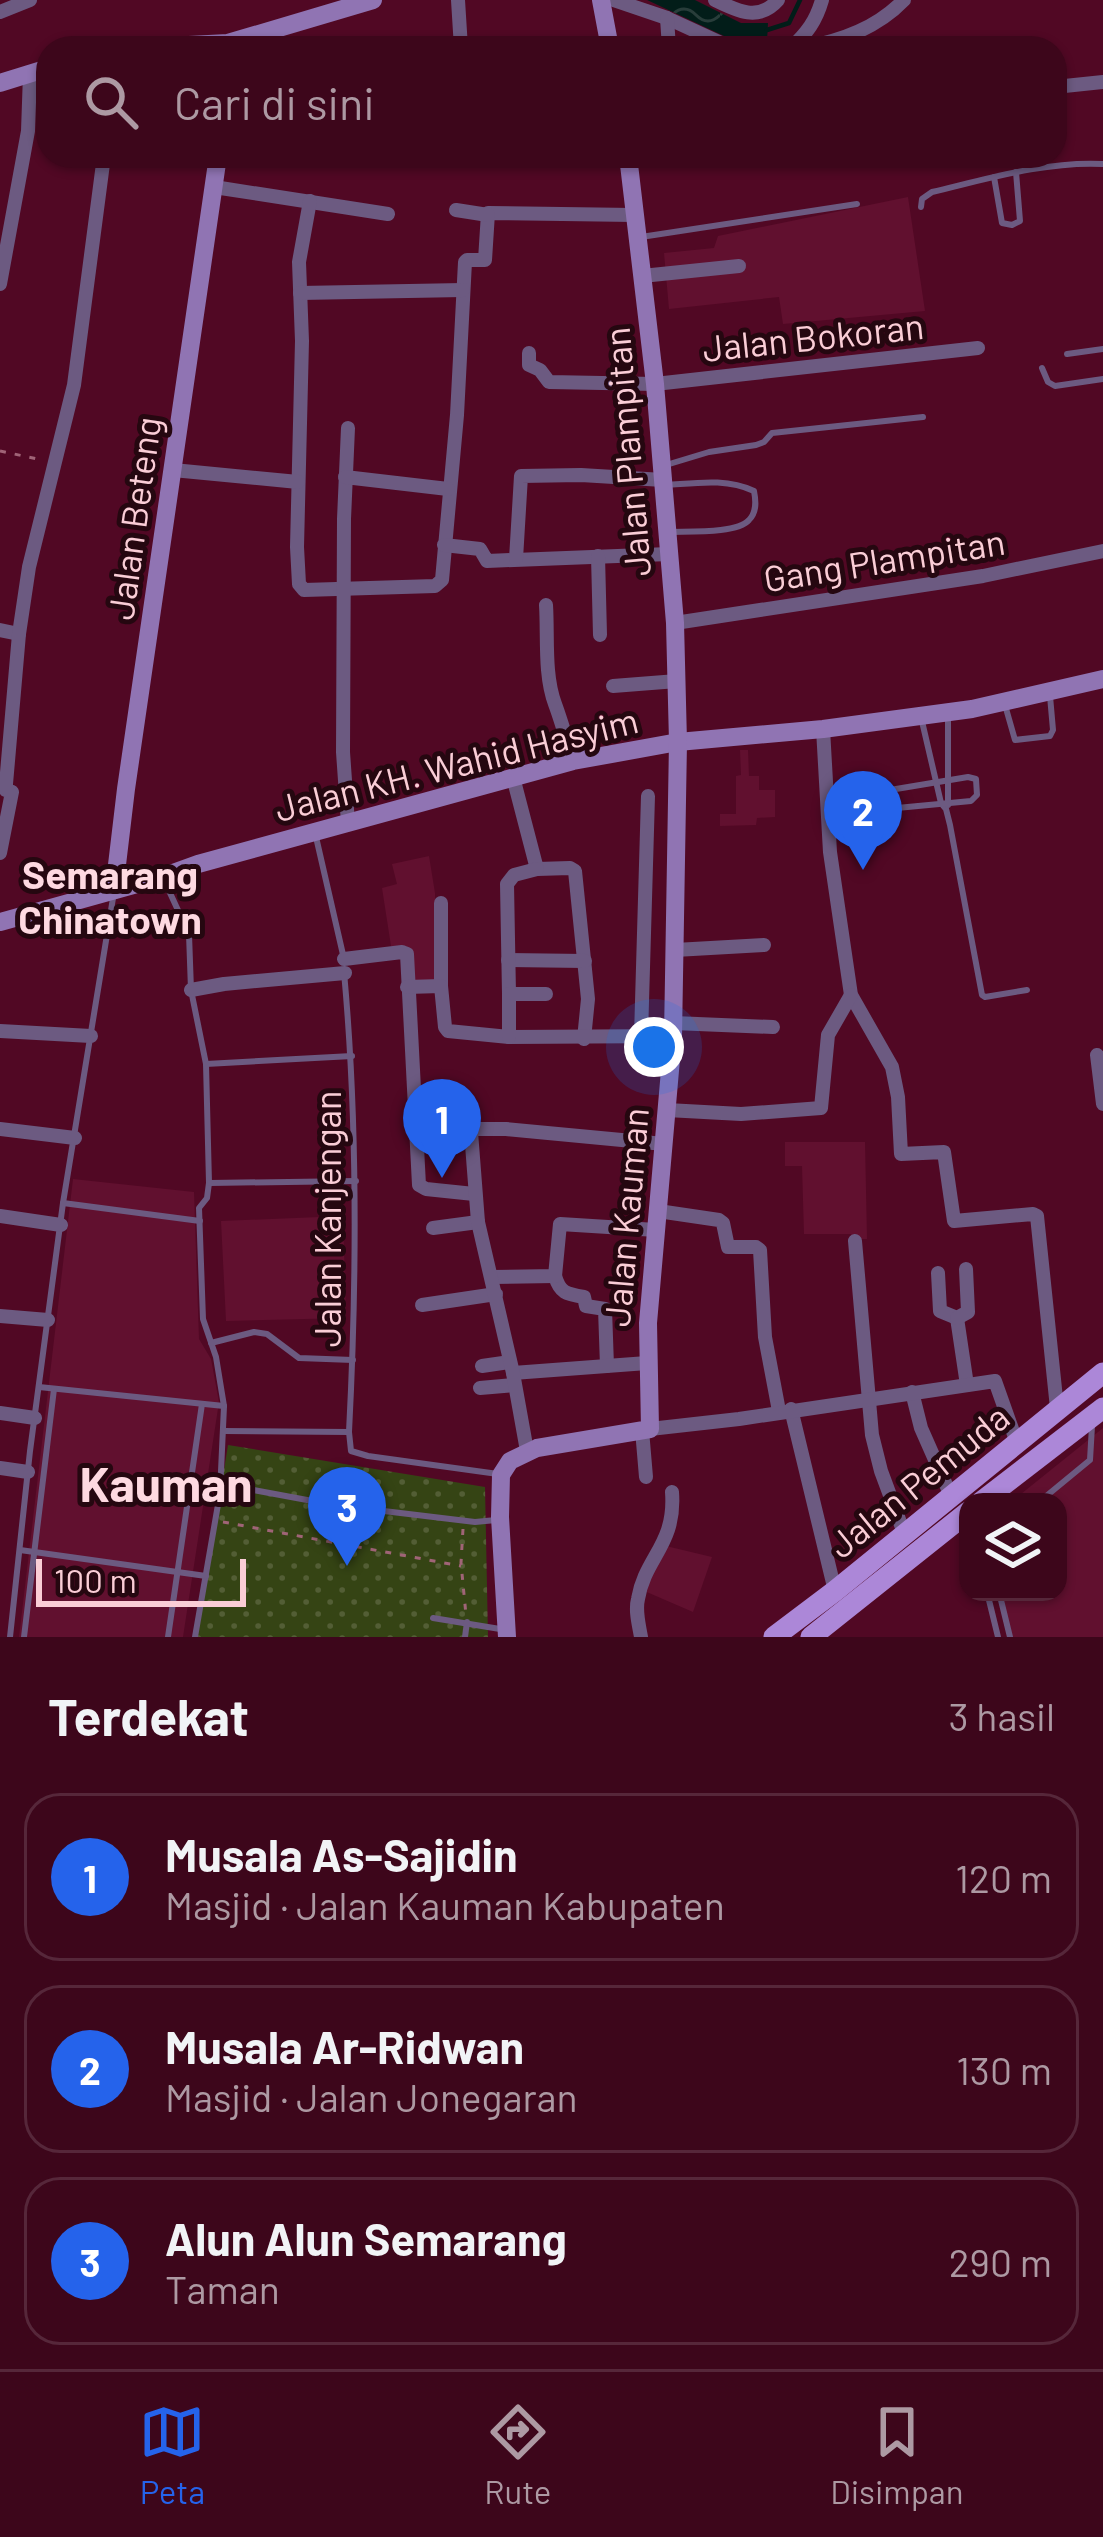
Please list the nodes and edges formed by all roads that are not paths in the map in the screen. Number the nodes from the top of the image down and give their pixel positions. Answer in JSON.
{"nodes":[{"id":1,"x":30,"y":0,"type":"edge"},
{"id":2,"x":373,"y":0,"type":"edge"},
{"id":3,"x":458,"y":0,"type":"edge"},
{"id":4,"x":601,"y":0,"type":"edge"},
{"id":5,"x":614,"y":0,"type":"edge"},
{"id":6,"x":715,"y":0,"type":"edge"},
{"id":7,"x":778,"y":0,"type":"edge"},
{"id":8,"x":822,"y":0,"type":"edge"},
{"id":9,"x":904,"y":0,"type":"edge"},
{"id":10,"x":0,"y":12,"type":"edge"},
{"id":11,"x":668,"y":18,"type":"junction"},
{"id":12,"x":257,"y":36,"type":"edge"},
{"id":13,"x":460,"y":36,"type":"edge"},
{"id":14,"x":608,"y":36,"type":"edge"},
{"id":15,"x":669,"y":36,"type":"edge"},
{"id":16,"x":706,"y":36,"type":"edge"},
{"id":17,"x":804,"y":36,"type":"edge"},
{"id":18,"x":862,"y":36,"type":"edge"},
{"id":19,"x":36,"y":72,"type":"edge"},
{"id":20,"x":1103,"y":82,"type":"edge"},
{"id":21,"x":0,"y":83,"type":"edge"},
{"id":22,"x":1067,"y":86,"type":"edge"},
{"id":23,"x":36,"y":87,"type":"edge"},
{"id":24,"x":1103,"y":164,"type":"edge"},
{"id":25,"x":1067,"y":166,"type":"edge"},
{"id":26,"x":102,"y":168,"type":"edge"},
{"id":27,"x":216,"y":168,"type":"edge"},
{"id":28,"x":629,"y":168,"type":"edge"},
{"id":29,"x":1051,"y":168,"type":"edge"},
{"id":30,"x":1016,"y":172,"type":"junction"},
{"id":31,"x":994,"y":177,"type":"junction"},
{"id":32,"x":214,"y":187,"type":"junction"},
{"id":33,"x":310,"y":201,"type":"junction"},
{"id":34,"x":857,"y":204,"type":"dead end"},
{"id":35,"x":921,"y":207,"type":"dead end"},
{"id":36,"x":456,"y":210,"type":"dead end"},
{"id":37,"x":388,"y":214,"type":"dead end"},
{"id":38,"x":488,"y":214,"type":"junction"},
{"id":39,"x":634,"y":215,"type":"junction"},
{"id":40,"x":637,"y":237,"type":"junction"},
{"id":41,"x":739,"y":266,"type":"dead end"},
{"id":42,"x":642,"y":276,"type":"junction"},
{"id":43,"x":0,"y":284,"type":"edge"},
{"id":44,"x":463,"y":290,"type":"junction"},
{"id":45,"x":300,"y":293,"type":"junction"},
{"id":46,"x":978,"y":348,"type":"dead end"},
{"id":47,"x":1103,"y":349,"type":"edge"},
{"id":48,"x":529,"y":353,"type":"dead end"},
{"id":49,"x":1067,"y":354,"type":"dead end"},
{"id":50,"x":1042,"y":368,"type":"dead end"},
{"id":51,"x":1103,"y":380,"type":"edge"},
{"id":52,"x":655,"y":385,"type":"junction"},
{"id":53,"x":923,"y":417,"type":"dead end"},
{"id":54,"x":348,"y":428,"type":"dead end"},
{"id":55,"x":173,"y":470,"type":"junction"},
{"id":56,"x":345,"y":477,"type":"junction"},
{"id":57,"x":663,"y":477,"type":"junction"},
{"id":58,"x":298,"y":482,"type":"junction"},
{"id":59,"x":448,"y":489,"type":"junction"},
{"id":60,"x":667,"y":532,"type":"junction"},
{"id":61,"x":444,"y":545,"type":"junction"},
{"id":62,"x":1103,"y":551,"type":"edge"},
{"id":63,"x":669,"y":554,"type":"junction"},
{"id":64,"x":598,"y":556,"type":"junction"},
{"id":65,"x":516,"y":559,"type":"junction"},
{"id":66,"x":344,"y":589,"type":"junction"},
{"id":67,"x":546,"y":605,"type":"dead end"},
{"id":68,"x":675,"y":623,"type":"junction"},
{"id":69,"x":0,"y":630,"type":"edge"},
{"id":70,"x":19,"y":634,"type":"junction"},
{"id":71,"x":600,"y":635,"type":"dead end"},
{"id":72,"x":1103,"y":679,"type":"edge"},
{"id":73,"x":677,"y":681,"type":"junction"},
{"id":74,"x":614,"y":686,"type":"dead end"},
{"id":75,"x":1050,"y":692,"type":"junction"},
{"id":76,"x":1004,"y":702,"type":"junction"},
{"id":77,"x":948,"y":712,"type":"junction"},
{"id":78,"x":921,"y":715,"type":"junction"},
{"id":79,"x":824,"y":729,"type":"junction"},
{"id":80,"x":678,"y":742,"type":"junction"},
{"id":81,"x":573,"y":761,"type":"junction"},
{"id":82,"x":513,"y":777,"type":"junction"},
{"id":83,"x":950,"y":779,"type":"junction"},
{"id":84,"x":936,"y":782,"type":"junction"},
{"id":85,"x":3,"y":783,"type":"edge"},
{"id":86,"x":648,"y":796,"type":"dead end"},
{"id":87,"x":946,"y":804,"type":"junction"},
{"id":88,"x":348,"y":823,"type":"junction"},
{"id":89,"x":315,"y":833,"type":"junction"},
{"id":90,"x":119,"y":849,"type":"junction"},
{"id":91,"x":0,"y":853,"type":"edge"},
{"id":92,"x":537,"y":869,"type":"junction"},
{"id":93,"x":157,"y":878,"type":"junction"},
{"id":94,"x":114,"y":890,"type":"junction"},
{"id":95,"x":644,"y":901,"type":"junction"},
{"id":96,"x":676,"y":902,"type":"junction"},
{"id":97,"x":441,"y":903,"type":"dead end"},
{"id":98,"x":0,"y":922,"type":"edge"},
{"id":99,"x":764,"y":945,"type":"dead end"},
{"id":100,"x":676,"y":950,"type":"junction"},
{"id":101,"x":508,"y":960,"type":"junction"},
{"id":102,"x":585,"y":961,"type":"junction"},
{"id":103,"x":344,"y":966,"type":"junction"},
{"id":104,"x":441,"y":986,"type":"junction"},
{"id":105,"x":407,"y":987,"type":"junction"},
{"id":106,"x":191,"y":990,"type":"junction"},
{"id":107,"x":1027,"y":990,"type":"dead end"},
{"id":108,"x":509,"y":994,"type":"junction"},
{"id":109,"x":546,"y":994,"type":"dead end"},
{"id":110,"x":851,"y":995,"type":"junction"},
{"id":111,"x":773,"y":1027,"type":"dead end"},
{"id":112,"x":673,"y":1030,"type":"junction"},
{"id":113,"x":0,"y":1031,"type":"edge"},
{"id":114,"x":91,"y":1036,"type":"junction"},
{"id":115,"x":641,"y":1036,"type":"junction"},
{"id":116,"x":509,"y":1037,"type":"junction"},
{"id":117,"x":584,"y":1039,"type":"junction"},
{"id":118,"x":1097,"y":1055,"type":"dead end"},
{"id":119,"x":352,"y":1056,"type":"junction"},
{"id":120,"x":206,"y":1064,"type":"junction"},
{"id":121,"x":1103,"y":1104,"type":"edge"},
{"id":122,"x":667,"y":1110,"type":"junction"},
{"id":123,"x":0,"y":1129,"type":"edge"},
{"id":124,"x":75,"y":1138,"type":"junction"},
{"id":125,"x":664,"y":1144,"type":"junction"},
{"id":126,"x":356,"y":1180,"type":"junction"},
{"id":127,"x":208,"y":1183,"type":"junction"},
{"id":128,"x":474,"y":1194,"type":"junction"},
{"id":129,"x":63,"y":1203,"type":"junction"},
{"id":130,"x":0,"y":1216,"type":"edge"},
{"id":131,"x":657,"y":1220,"type":"junction"},
{"id":132,"x":200,"y":1221,"type":"junction"},
{"id":133,"x":478,"y":1222,"type":"junction"},
{"id":134,"x":61,"y":1225,"type":"junction"},
{"id":135,"x":433,"y":1228,"type":"dead end"},
{"id":136,"x":855,"y":1240,"type":"dead end"},
{"id":137,"x":966,"y":1269,"type":"dead end"},
{"id":138,"x":938,"y":1273,"type":"dead end"},
{"id":139,"x":555,"y":1276,"type":"junction"},
{"id":140,"x":491,"y":1277,"type":"junction"},
{"id":141,"x":496,"y":1294,"type":"junction"},
{"id":142,"x":422,"y":1304,"type":"dead end"},
{"id":143,"x":0,"y":1316,"type":"edge"},
{"id":144,"x":957,"y":1318,"type":"junction"},
{"id":145,"x":48,"y":1321,"type":"junction"},
{"id":146,"x":210,"y":1343,"type":"junction"},
{"id":147,"x":353,"y":1360,"type":"junction"},
{"id":148,"x":647,"y":1364,"type":"junction"},
{"id":149,"x":482,"y":1366,"type":"dead end"},
{"id":150,"x":607,"y":1366,"type":"junction"},
{"id":151,"x":512,"y":1373,"type":"junction"},
{"id":152,"x":1103,"y":1373,"type":"edge"},
{"id":153,"x":967,"y":1385,"type":"junction"},
{"id":154,"x":39,"y":1387,"type":"junction"},
{"id":155,"x":480,"y":1388,"type":"dead end"},
{"id":156,"x":54,"y":1389,"type":"junction"},
{"id":157,"x":912,"y":1392,"type":"junction"},
{"id":158,"x":867,"y":1399,"type":"junction"},
{"id":159,"x":202,"y":1404,"type":"junction"},
{"id":160,"x":224,"y":1406,"type":"junction"},
{"id":161,"x":1057,"y":1408,"type":"junction"},
{"id":162,"x":785,"y":1410,"type":"junction"},
{"id":163,"x":1098,"y":1412,"type":"edge"},
{"id":164,"x":0,"y":1413,"type":"edge"},
{"id":165,"x":35,"y":1418,"type":"junction"},
{"id":166,"x":646,"y":1430,"type":"junction"},
{"id":167,"x":223,"y":1431,"type":"junction"},
{"id":168,"x":349,"y":1432,"type":"junction"},
{"id":169,"x":1017,"y":1443,"type":"junction"},
{"id":170,"x":527,"y":1451,"type":"junction"},
{"id":171,"x":0,"y":1468,"type":"edge"},
{"id":172,"x":28,"y":1472,"type":"junction"},
{"id":173,"x":501,"y":1475,"type":"junction"},
{"id":174,"x":646,"y":1477,"type":"dead end"},
{"id":175,"x":221,"y":1484,"type":"junction"},
{"id":176,"x":672,"y":1492,"type":"dead end"},
{"id":177,"x":980,"y":1493,"type":"edge"},
{"id":178,"x":990,"y":1493,"type":"edge"},
{"id":179,"x":1051,"y":1493,"type":"edge"},
{"id":180,"x":959,"y":1498,"type":"edge"},
{"id":181,"x":959,"y":1513,"type":"edge"},
{"id":182,"x":959,"y":1517,"type":"edge"},
{"id":183,"x":500,"y":1519,"type":"junction"},
{"id":184,"x":904,"y":1533,"type":"junction"},
{"id":185,"x":20,"y":1550,"type":"junction"},
{"id":186,"x":34,"y":1552,"type":"junction"},
{"id":187,"x":177,"y":1572,"type":"junction"},
{"id":188,"x":206,"y":1576,"type":"junction"},
{"id":189,"x":835,"y":1591,"type":"junction"},
{"id":190,"x":989,"y":1601,"type":"edge"},
{"id":191,"x":1002,"y":1601,"type":"edge"},
{"id":192,"x":433,"y":1618,"type":"dead end"},
{"id":193,"x":466,"y":1622,"type":"junction"},
{"id":194,"x":506,"y":1634,"type":"edge"},
{"id":195,"x":819,"y":1634,"type":"edge"},
{"id":196,"x":10,"y":1637,"type":"edge"},
{"id":197,"x":24,"y":1637,"type":"edge"},
{"id":198,"x":168,"y":1637,"type":"edge"},
{"id":199,"x":195,"y":1637,"type":"edge"},
{"id":200,"x":465,"y":1637,"type":"edge"},
{"id":201,"x":641,"y":1637,"type":"edge"},
{"id":202,"x":774,"y":1637,"type":"edge"},
{"id":203,"x":998,"y":1637,"type":"edge"},
{"id":204,"x":1010,"y":1637,"type":"edge"}],
"edges":[{"from":1,"to":10,"type":"street"},
{"from":2,"to":12,"type":"street"},
{"from":3,"to":13,"type":"street"},
{"from":4,"to":14,"type":"street"},
{"from":5,"to":11,"type":"street"},
{"from":6,"to":7,"type":"street"},
{"from":8,"to":17,"type":"street"},
{"from":9,"to":18,"type":"street"},
{"from":11,"to":15,"type":"street"},
{"from":11,"to":16,"type":"street"},
{"from":19,"to":21,"type":"street"},
{"from":20,"to":22,"type":"street"},
{"from":23,"to":43,"type":"street"},
{"from":24,"to":25,"type":"lane"},
{"from":26,"to":70,"type":"street"},
{"from":27,"to":32,"type":"street","name":"Jalan Beteng"},
{"from":28,"to":39,"type":"street","name":"Jalan Plampitan"},
{"from":29,"to":30,"type":"lane"},
{"from":30,"to":31,"type":"lane"},
{"from":30,"to":31,"type":"lane"},
{"from":31,"to":35,"type":"lane"},
{"from":32,"to":33,"type":"street"},
{"from":32,"to":55,"type":"street","name":"Jalan Beteng"},
{"from":33,"to":37,"type":"street"},
{"from":33,"to":45,"type":"street"},
{"from":34,"to":40,"type":"lane"},
{"from":36,"to":38,"type":"street"},
{"from":38,"to":39,"type":"street"},
{"from":38,"to":44,"type":"street"},
{"from":39,"to":40,"type":"street","name":"Jalan Plampitan"},
{"from":40,"to":42,"type":"street","name":"Jalan Plampitan"},
{"from":41,"to":42,"type":"street"},
{"from":42,"to":52,"type":"street","name":"Jalan Plampitan"},
{"from":44,"to":45,"type":"street"},
{"from":44,"to":59,"type":"street"},
{"from":45,"to":58,"type":"street"},
{"from":46,"to":52,"type":"street","name":"Jalan Bokoran"},
{"from":47,"to":49,"type":"lane"},
{"from":48,"to":52,"type":"street","name":"Jalan Bokoran"},
{"from":50,"to":51,"type":"lane"},
{"from":52,"to":57,"type":"street","name":"Jalan Plampitan"},
{"from":53,"to":57,"type":"lane"},
{"from":54,"to":56,"type":"street"},
{"from":55,"to":58,"type":"street"},
{"from":55,"to":90,"type":"street","name":"Jalan Beteng"},
{"from":56,"to":59,"type":"street"},
{"from":56,"to":66,"type":"street"},
{"from":57,"to":60,"type":"street","name":"Jalan Plampitan"},
{"from":57,"to":60,"type":"lane"},
{"from":57,"to":65,"type":"street"},
{"from":58,"to":66,"type":"street"},
{"from":59,"to":61,"type":"street"},
{"from":60,"to":63,"type":"street","name":"Jalan Plampitan"},
{"from":61,"to":65,"type":"street"},
{"from":61,"to":66,"type":"street"},
{"from":62,"to":68,"type":"street","name":"Gang Plampitan"},
{"from":63,"to":64,"type":"street"},
{"from":63,"to":68,"type":"street","name":"Jalan Plampitan"},
{"from":64,"to":65,"type":"street"},
{"from":64,"to":71,"type":"street"},
{"from":66,"to":88,"type":"street"},
{"from":67,"to":81,"type":"street"},
{"from":68,"to":73,"type":"street","name":"Jalan Plampitan"},
{"from":69,"to":70,"type":"street"},
{"from":70,"to":85,"type":"street"},
{"from":72,"to":75,"type":"street","name":"Jalan KH. Wahid Hasyim"},
{"from":73,"to":74,"type":"street"},
{"from":73,"to":80,"type":"street","name":"Jalan Plampitan"},
{"from":75,"to":76,"type":"street","name":"Jalan KH. Wahid Hasyim"},
{"from":75,"to":76,"type":"lane"},
{"from":76,"to":77,"type":"street","name":"Jalan KH. Wahid Hasyim"},
{"from":77,"to":78,"type":"street","name":"Jalan KH. Wahid Hasyim"},
{"from":77,"to":83,"type":"lane"},
{"from":78,"to":79,"type":"street","name":"Jalan KH. Wahid Hasyim"},
{"from":78,"to":84,"type":"lane"},
{"from":79,"to":80,"type":"street","name":"Jalan KH. Wahid Hasyim"},
{"from":79,"to":110,"type":"street"},
{"from":80,"to":81,"type":"street","name":"Jalan KH. Wahid Hasyim"},
{"from":80,"to":96,"type":"street","name":"Jalan Kauman"},
{"from":81,"to":82,"type":"street","name":"Jalan KH. Wahid Hasyim"},
{"from":82,"to":88,"type":"street","name":"Jalan KH. Wahid Hasyim"},
{"from":82,"to":92,"type":"street"},
{"from":83,"to":84,"type":"lane"},
{"from":83,"to":87,"type":"lane"},
{"from":83,"to":87,"type":"lane"},
{"from":84,"to":87,"type":"lane"},
{"from":84,"to":87,"type":"lane"},
{"from":85,"to":91,"type":"street"},
{"from":86,"to":95,"type":"street"},
{"from":87,"to":107,"type":"lane"},
{"from":88,"to":89,"type":"street","name":"Jalan KH. Wahid Hasyim"},
{"from":89,"to":93,"type":"street","name":"Jalan KH. Wahid Hasyim"},
{"from":89,"to":103,"type":"lane"},
{"from":90,"to":93,"type":"street"},
{"from":90,"to":94,"type":"street","name":"Jalan Beteng"},
{"from":92,"to":101,"type":"street"},
{"from":92,"to":102,"type":"street"},
{"from":93,"to":94,"type":"street","name":"Jalan KH. Wahid Hasyim"},
{"from":93,"to":106,"type":"lane"},
{"from":94,"to":98,"type":"street","name":"Jalan KH. Wahid Hasyim"},
{"from":94,"to":114,"type":"lane"},
{"from":95,"to":96,"type":"street"},
{"from":95,"to":115,"type":"street"},
{"from":96,"to":100,"type":"street","name":"Jalan Kauman"},
{"from":97,"to":104,"type":"street"},
{"from":99,"to":100,"type":"street"},
{"from":100,"to":112,"type":"street","name":"Jalan Kauman"},
{"from":101,"to":102,"type":"street"},
{"from":101,"to":108,"type":"street"},
{"from":102,"to":117,"type":"street"},
{"from":103,"to":105,"type":"street"},
{"from":103,"to":106,"type":"street"},
{"from":103,"to":119,"type":"lane"},
{"from":104,"to":105,"type":"street"},
{"from":104,"to":116,"type":"street"},
{"from":105,"to":128,"type":"street"},
{"from":106,"to":120,"type":"lane"},
{"from":108,"to":109,"type":"street"},
{"from":108,"to":116,"type":"street"},
{"from":110,"to":122,"type":"street"},
{"from":110,"to":161,"type":"street"},
{"from":111,"to":112,"type":"street"},
{"from":112,"to":115,"type":"street"},
{"from":112,"to":122,"type":"street","name":"Jalan Kauman"},
{"from":113,"to":114,"type":"street"},
{"from":114,"to":124,"type":"lane"},
{"from":115,"to":117,"type":"street"},
{"from":116,"to":117,"type":"street"},
{"from":118,"to":121,"type":"street"},
{"from":119,"to":120,"type":"lane","name":"Jalan Kanjengan"},
{"from":119,"to":126,"type":"lane","name":"Jalan Kanjengan"},
{"from":120,"to":127,"type":"lane"},
{"from":122,"to":125,"type":"street","name":"Jalan Kauman"},
{"from":123,"to":124,"type":"street"},
{"from":124,"to":129,"type":"lane"},
{"from":125,"to":128,"type":"street"},
{"from":125,"to":131,"type":"street","name":"Jalan Kauman"},
{"from":126,"to":127,"type":"lane"},
{"from":126,"to":147,"type":"lane","name":"Jalan Kanjengan"},
{"from":127,"to":132,"type":"lane"},
{"from":128,"to":133,"type":"street"},
{"from":129,"to":132,"type":"lane"},
{"from":129,"to":134,"type":"lane"},
{"from":130,"to":134,"type":"street"},
{"from":131,"to":139,"type":"street"},
{"from":131,"to":148,"type":"street","name":"Jalan Kauman"},
{"from":131,"to":162,"type":"street"},
{"from":132,"to":146,"type":"lane"},
{"from":133,"to":135,"type":"street"},
{"from":133,"to":140,"type":"street"},
{"from":134,"to":145,"type":"lane"},
{"from":136,"to":158,"type":"street"},
{"from":137,"to":144,"type":"street"},
{"from":138,"to":144,"type":"street"},
{"from":139,"to":140,"type":"street"},
{"from":139,"to":150,"type":"street"},
{"from":140,"to":141,"type":"street"},
{"from":141,"to":142,"type":"street"},
{"from":141,"to":151,"type":"street"},
{"from":143,"to":145,"type":"street"},
{"from":144,"to":153,"type":"street"},
{"from":145,"to":154,"type":"lane"},
{"from":146,"to":147,"type":"lane"},
{"from":146,"to":160,"type":"lane"},
{"from":147,"to":168,"type":"lane","name":"Jalan Kanjengan"},
{"from":148,"to":150,"type":"street"},
{"from":148,"to":166,"type":"street","name":"Jalan Kauman"},
{"from":149,"to":151,"type":"street"},
{"from":150,"to":151,"type":"street"},
{"from":151,"to":155,"type":"street"},
{"from":151,"to":170,"type":"street"},
{"from":152,"to":161,"type":"main road","name":"Jalan Pemuda"},
{"from":153,"to":157,"type":"street"},
{"from":153,"to":169,"type":"street"},
{"from":154,"to":156,"type":"lane"},
{"from":154,"to":165,"type":"lane"},
{"from":156,"to":159,"type":"lane"},
{"from":156,"to":186,"type":"lane"},
{"from":157,"to":158,"type":"street"},
{"from":157,"to":180,"type":"street"},
{"from":158,"to":162,"type":"street"},
{"from":158,"to":184,"type":"street"},
{"from":159,"to":160,"type":"lane"},
{"from":159,"to":187,"type":"lane"},
{"from":160,"to":167,"type":"lane"},
{"from":161,"to":169,"type":"main road","name":"Jalan Pemuda"},
{"from":162,"to":166,"type":"street"},
{"from":162,"to":189,"type":"street"},
{"from":163,"to":178,"type":"main road","name":"Jalan Pemuda"},
{"from":163,"to":179,"type":"lane"},
{"from":164,"to":165,"type":"street"},
{"from":165,"to":172,"type":"lane"},
{"from":166,"to":170,"type":"street"},
{"from":166,"to":174,"type":"street"},
{"from":167,"to":168,"type":"lane"},
{"from":167,"to":175,"type":"lane"},
{"from":168,"to":173,"type":"lane"},
{"from":169,"to":177,"type":"main road","name":"Jalan Pemuda"},
{"from":170,"to":173,"type":"street"},
{"from":171,"to":172,"type":"street"},
{"from":172,"to":185,"type":"lane"},
{"from":173,"to":183,"type":"street"},
{"from":175,"to":183,"type":"lane"},
{"from":175,"to":188,"type":"lane"},
{"from":176,"to":201,"type":"street"},
{"from":181,"to":184,"type":"main road","name":"Jalan Pemuda"},
{"from":182,"to":195,"type":"main road","name":"Jalan Pemuda"},
{"from":183,"to":194,"type":"street"},
{"from":184,"to":189,"type":"main road","name":"Jalan Pemuda"},
{"from":185,"to":186,"type":"lane"},
{"from":185,"to":196,"type":"lane"},
{"from":186,"to":187,"type":"lane"},
{"from":186,"to":197,"type":"lane"},
{"from":187,"to":188,"type":"lane"},
{"from":187,"to":198,"type":"lane"},
{"from":188,"to":199,"type":"lane"},
{"from":189,"to":202,"type":"main road","name":"Jalan Pemuda"},
{"from":190,"to":203,"type":"lane"},
{"from":191,"to":204,"type":"lane"},
{"from":192,"to":193,"type":"lane"},
{"from":193,"to":194,"type":"lane"},
{"from":193,"to":200,"type":"lane"}]}
